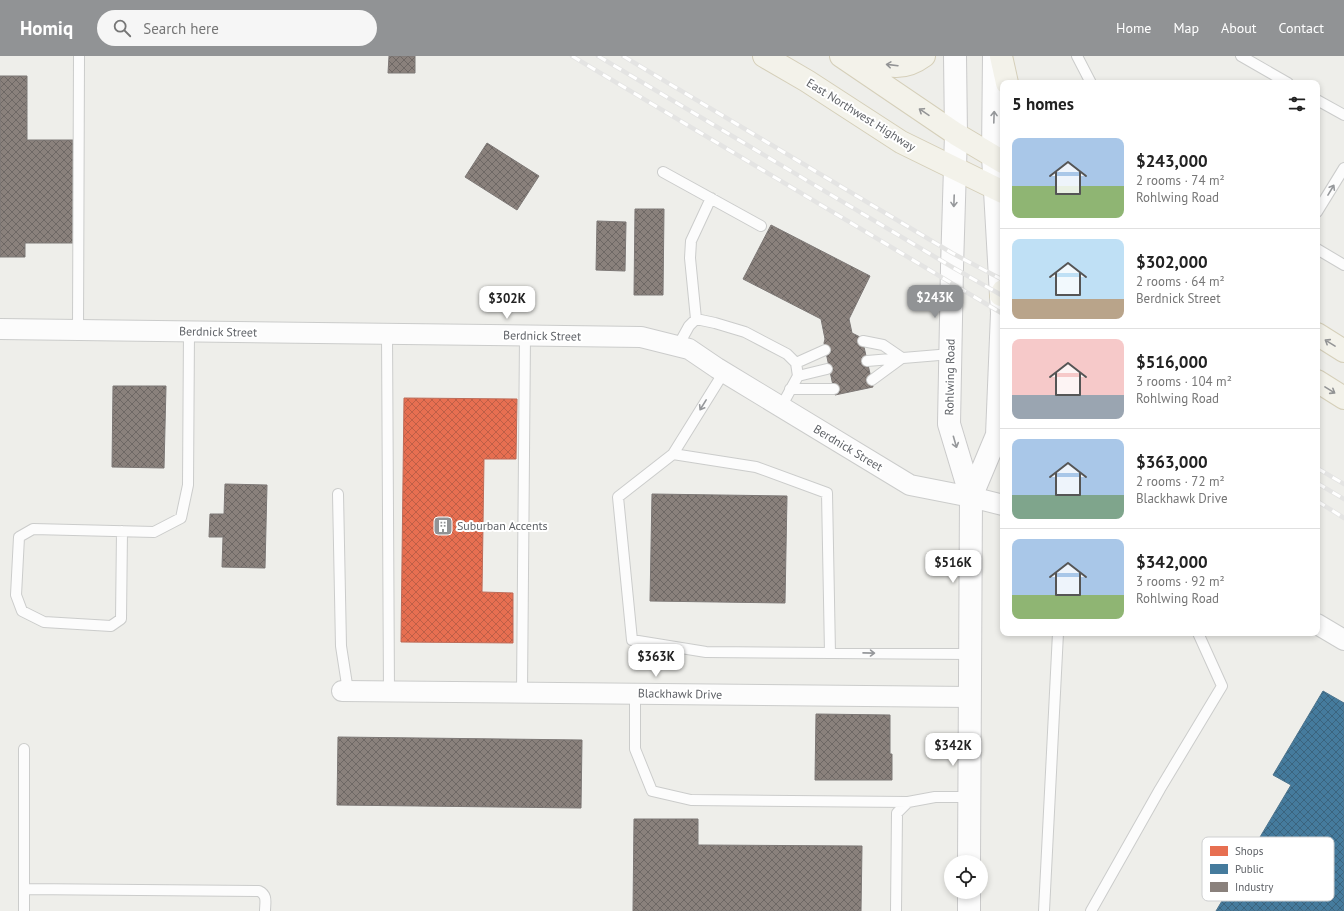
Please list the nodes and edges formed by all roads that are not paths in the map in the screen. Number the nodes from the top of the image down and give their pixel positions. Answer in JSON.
{"nodes":[{"id":1,"x":79,"y":56,"type":"edge"},
{"id":2,"x":764,"y":56,"type":"edge"},
{"id":3,"x":841,"y":56,"type":"edge"},
{"id":4,"x":858,"y":56,"type":"edge"},
{"id":5,"x":924,"y":56,"type":"edge"},
{"id":6,"x":955,"y":56,"type":"edge"},
{"id":7,"x":994,"y":56,"type":"edge"},
{"id":8,"x":1001,"y":56,"type":"edge"},
{"id":9,"x":1077,"y":56,"type":"edge"},
{"id":10,"x":1241,"y":56,"type":"edge"},
{"id":11,"x":1006,"y":80,"type":"edge"},
{"id":12,"x":1089,"y":80,"type":"edge"},
{"id":13,"x":1283,"y":80,"type":"edge"},
{"id":14,"x":1320,"y":102,"type":"edge"},
{"id":15,"x":1344,"y":115,"type":"edge"},
{"id":16,"x":956,"y":134,"type":"junction"},
{"id":17,"x":998,"y":159,"type":"edge"},
{"id":18,"x":955,"y":168,"type":"junction"},
{"id":19,"x":1344,"y":168,"type":"edge"},
{"id":20,"x":663,"y":172,"type":"dead end"},
{"id":21,"x":999,"y":190,"type":"edge"},
{"id":22,"x":711,"y":198,"type":"junction"},
{"id":23,"x":1320,"y":207,"type":"edge"},
{"id":24,"x":1000,"y":224,"type":"edge"},
{"id":25,"x":761,"y":226,"type":"dead end"},
{"id":26,"x":1320,"y":251,"type":"edge"},
{"id":27,"x":1344,"y":265,"type":"edge"},
{"id":28,"x":696,"y":319,"type":"junction"},
{"id":29,"x":0,"y":329,"type":"edge"},
{"id":30,"x":78,"y":330,"type":"junction"},
{"id":31,"x":190,"y":332,"type":"junction"},
{"id":32,"x":388,"y":334,"type":"junction"},
{"id":33,"x":525,"y":336,"type":"junction"},
{"id":34,"x":1320,"y":336,"type":"edge"},
{"id":35,"x":863,"y":341,"type":"dead end"},
{"id":36,"x":678,"y":346,"type":"junction"},
{"id":37,"x":825,"y":350,"type":"dead end"},
{"id":38,"x":1344,"y":351,"type":"edge"},
{"id":39,"x":951,"y":354,"type":"junction"},
{"id":40,"x":902,"y":358,"type":"junction"},
{"id":41,"x":867,"y":361,"type":"dead end"},
{"id":42,"x":1000,"y":362,"type":"edge"},
{"id":43,"x":796,"y":363,"type":"junction"},
{"id":44,"x":827,"y":369,"type":"dead end"},
{"id":45,"x":724,"y":372,"type":"junction"},
{"id":46,"x":798,"y":376,"type":"junction"},
{"id":47,"x":872,"y":380,"type":"dead end"},
{"id":48,"x":1320,"y":383,"type":"edge"},
{"id":49,"x":790,"y":389,"type":"junction"},
{"id":50,"x":834,"y":389,"type":"dead end"},
{"id":51,"x":1344,"y":398,"type":"edge"},
{"id":52,"x":780,"y":407,"type":"junction"},
{"id":53,"x":673,"y":454,"type":"junction"},
{"id":54,"x":338,"y":494,"type":"dead end"},
{"id":55,"x":971,"y":497,"type":"junction"},
{"id":56,"x":1000,"y":504,"type":"edge"},
{"id":57,"x":122,"y":531,"type":"junction"},
{"id":58,"x":1320,"y":626,"type":"edge"},
{"id":59,"x":1058,"y":636,"type":"edge"},
{"id":60,"x":1199,"y":636,"type":"edge"},
{"id":61,"x":1344,"y":640,"type":"edge"},
{"id":62,"x":830,"y":653,"type":"junction"},
{"id":63,"x":970,"y":654,"type":"junction"},
{"id":64,"x":345,"y":691,"type":"joint"},
{"id":65,"x":389,"y":691,"type":"junction"},
{"id":66,"x":522,"y":692,"type":"junction"},
{"id":67,"x":635,"y":694,"type":"junction"},
{"id":68,"x":970,"y":697,"type":"junction"},
{"id":69,"x":24,"y":750,"type":"dead end"},
{"id":70,"x":970,"y":797,"type":"junction"},
{"id":71,"x":908,"y":802,"type":"junction"},
{"id":72,"x":969,"y":855,"type":"edge"},
{"id":73,"x":24,"y":889,"type":"junction"},
{"id":74,"x":969,"y":899,"type":"edge"},
{"id":75,"x":24,"y":911,"type":"edge"},
{"id":76,"x":265,"y":911,"type":"edge"},
{"id":77,"x":896,"y":911,"type":"edge"},
{"id":78,"x":969,"y":911,"type":"edge"},
{"id":79,"x":1044,"y":911,"type":"edge"},
{"id":80,"x":1091,"y":911,"type":"edge"}],
"edges":[{"from":1,"to":30,"type":"lane"},
{"from":2,"to":18,"type":"main road","name":"East Northwest Highway"},
{"from":16,"to":3,"type":"main road","one_way":true},
{"from":5,"to":4,"type":"main road","one_way":true},
{"from":6,"to":16,"type":"main road","name":"Rohlwing Road"},
{"from":17,"to":7,"type":"main road","name":"Rohlwing Road","one_way":true},
{"from":8,"to":11,"type":"main road"},
{"from":9,"to":12,"type":"lane"},
{"from":10,"to":13,"type":"lane"},
{"from":14,"to":15,"type":"lane"},
{"from":16,"to":17,"type":"main road"},
{"from":16,"to":18,"type":"main road","name":"Rohlwing Road"},
{"from":17,"to":21,"type":"main road","name":"Rohlwing Road"},
{"from":18,"to":21,"type":"main road","name":"East Northwest Highway"},
{"from":18,"to":39,"type":"main road","name":"Rohlwing Road","one_way":true},
{"from":23,"to":19,"type":"lane","one_way":true},
{"from":20,"to":22,"type":"lane"},
{"from":21,"to":24,"type":"main road","name":"Rohlwing Road"},
{"from":22,"to":25,"type":"lane"},
{"from":22,"to":28,"type":"lane"},
{"from":26,"to":27,"type":"lane"},
{"from":28,"to":36,"type":"lane"},
{"from":28,"to":43,"type":"lane"},
{"from":29,"to":30,"type":"street","name":"Berdnick Street"},
{"from":30,"to":31,"type":"street","name":"Berdnick Street"},
{"from":31,"to":32,"type":"street","name":"Berdnick Street"},
{"from":31,"to":57,"type":"lane"},
{"from":32,"to":33,"type":"street","name":"Berdnick Street"},
{"from":32,"to":65,"type":"lane"},
{"from":33,"to":36,"type":"street","name":"Berdnick Street"},
{"from":33,"to":66,"type":"lane"},
{"from":38,"to":34,"type":"main road","one_way":true},
{"from":35,"to":40,"type":"lane"},
{"from":36,"to":45,"type":"street","name":"Berdnick Street"},
{"from":37,"to":43,"type":"lane"},
{"from":39,"to":40,"type":"lane"},
{"from":39,"to":55,"type":"main road","name":"Rohlwing Road","one_way":true},
{"from":40,"to":41,"type":"lane"},
{"from":40,"to":47,"type":"lane"},
{"from":42,"to":55,"type":"main road","name":"Rohlwing Road"},
{"from":43,"to":46,"type":"lane"},
{"from":44,"to":46,"type":"lane"},
{"from":45,"to":52,"type":"street","name":"Berdnick Street"},
{"from":45,"to":53,"type":"lane","one_way":true},
{"from":46,"to":49,"type":"lane"},
{"from":48,"to":51,"type":"main road","one_way":true},
{"from":49,"to":50,"type":"lane"},
{"from":49,"to":52,"type":"lane"},
{"from":52,"to":55,"type":"street","name":"Berdnick Street"},
{"from":53,"to":62,"type":"lane"},
{"from":53,"to":62,"type":"lane"},
{"from":54,"to":64,"type":"lane"},
{"from":55,"to":56,"type":"street","name":"Berdnick Street"},
{"from":55,"to":63,"type":"main road","name":"Rohlwing Road"},
{"from":57,"to":57,"type":"lane"},
{"from":58,"to":61,"type":"street"},
{"from":59,"to":79,"type":"lane"},
{"from":60,"to":80,"type":"lane"},
{"from":62,"to":63,"type":"lane","one_way":true},
{"from":63,"to":68,"type":"main road","name":"Rohlwing Road"},
{"from":64,"to":65,"type":"street","name":"Blackhawk Drive"},
{"from":65,"to":66,"type":"street","name":"Blackhawk Drive"},
{"from":66,"to":67,"type":"street","name":"Blackhawk Drive"},
{"from":67,"to":68,"type":"street","name":"Blackhawk Drive"},
{"from":67,"to":71,"type":"lane"},
{"from":68,"to":70,"type":"main road","name":"Rohlwing Road"},
{"from":69,"to":73,"type":"lane"},
{"from":70,"to":71,"type":"lane"},
{"from":70,"to":72,"type":"main road","name":"Rohlwing Road"},
{"from":71,"to":77,"type":"lane"},
{"from":73,"to":75,"type":"lane"},
{"from":73,"to":76,"type":"lane"},
{"from":74,"to":78,"type":"main road"}]}
